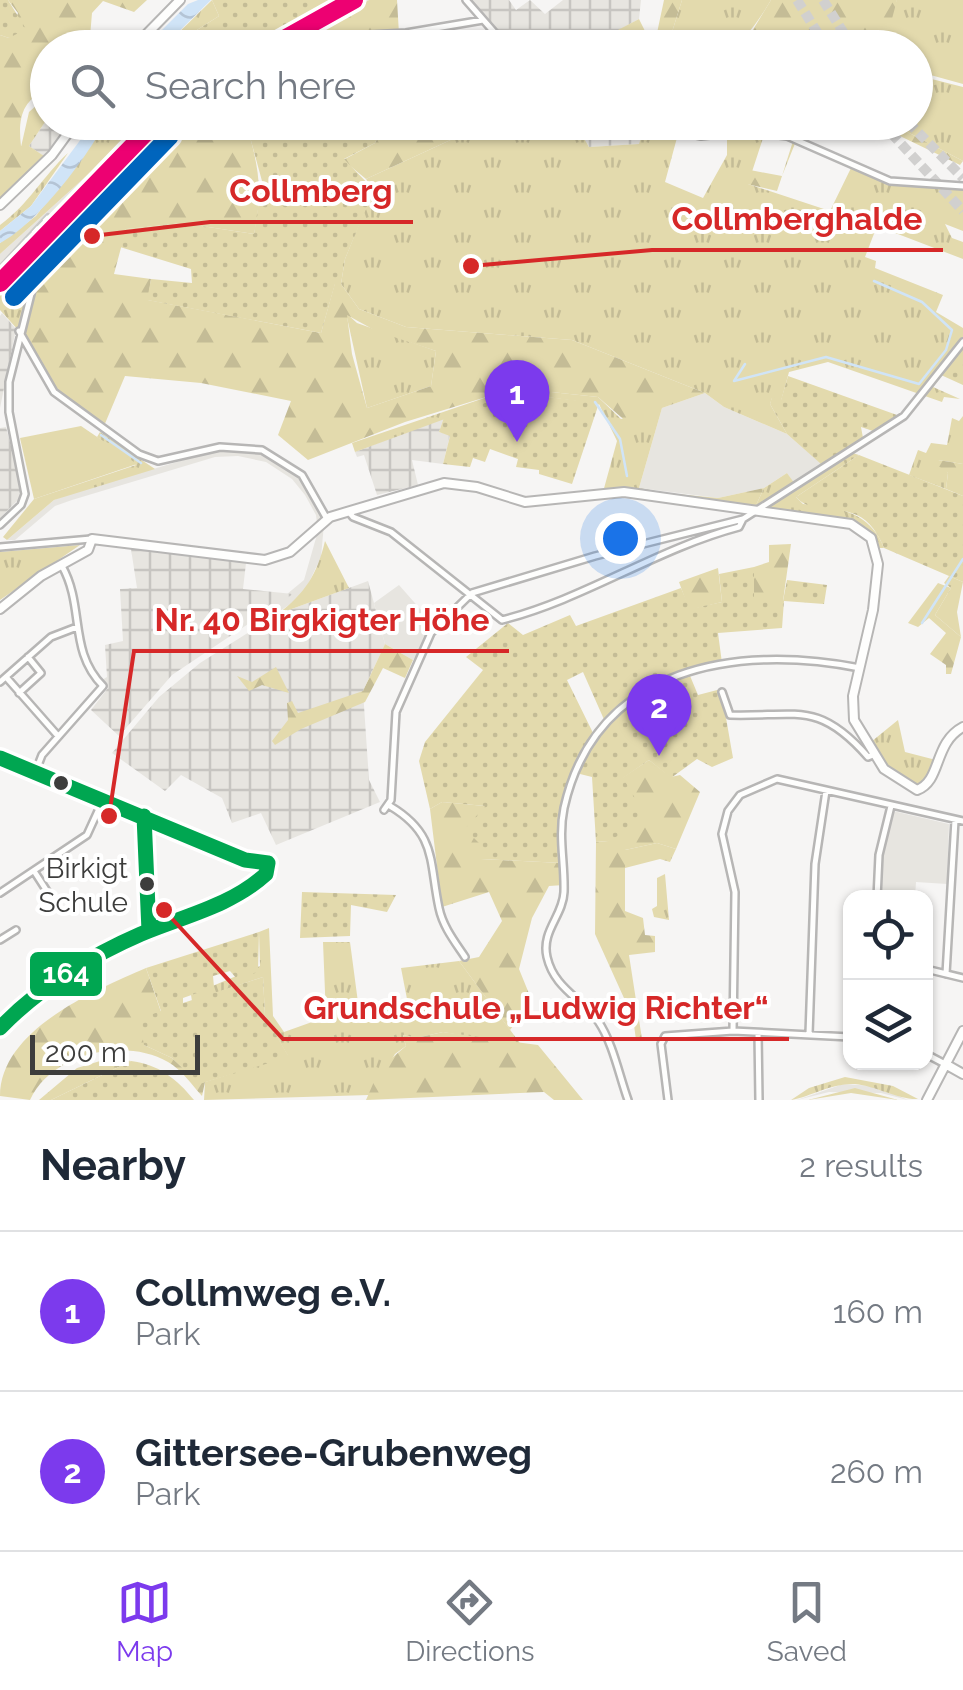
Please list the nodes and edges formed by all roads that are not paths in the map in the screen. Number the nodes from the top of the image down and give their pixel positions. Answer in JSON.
{"nodes":[{"id":1,"x":180,"y":0,"type":"edge"},
{"id":2,"x":466,"y":0,"type":"edge"},
{"id":3,"x":483,"y":20,"type":"junction"},
{"id":4,"x":151,"y":30,"type":"edge"},
{"id":5,"x":424,"y":30,"type":"edge"},
{"id":6,"x":492,"y":30,"type":"edge"},
{"id":7,"x":60,"y":140,"type":"edge"},
{"id":8,"x":153,"y":140,"type":"edge"},
{"id":9,"x":796,"y":140,"type":"edge"},
{"id":10,"x":963,"y":186,"type":"edge"},
{"id":11,"x":0,"y":205,"type":"edge"},
{"id":12,"x":19,"y":331,"type":"junction"},
{"id":13,"x":963,"y":342,"type":"edge"},
{"id":14,"x":348,"y":510,"type":"junction"},
{"id":15,"x":752,"y":514,"type":"junction"},
{"id":16,"x":743,"y":520,"type":"junction"},
{"id":17,"x":323,"y":521,"type":"junction"},
{"id":18,"x":0,"y":525,"type":"edge"},
{"id":19,"x":92,"y":539,"type":"junction"},
{"id":20,"x":0,"y":547,"type":"edge"},
{"id":21,"x":61,"y":563,"type":"junction"},
{"id":22,"x":472,"y":593,"type":"junction"},
{"id":23,"x":0,"y":609,"type":"edge"},
{"id":24,"x":77,"y":627,"type":"junction"},
{"id":25,"x":28,"y":657,"type":"junction"},
{"id":26,"x":860,"y":668,"type":"junction"},
{"id":27,"x":3,"y":680,"type":"edge"},
{"id":28,"x":722,"y":692,"type":"dead end"},
{"id":29,"x":20,"y":693,"type":"junction"},
{"id":30,"x":963,"y":726,"type":"edge"},
{"id":31,"x":58,"y":736,"type":"junction"},
{"id":32,"x":873,"y":755,"type":"junction"},
{"id":33,"x":0,"y":758,"type":"edge"},
{"id":34,"x":35,"y":773,"type":"junction"},
{"id":35,"x":826,"y":791,"type":"junction"},
{"id":36,"x":103,"y":800,"type":"junction"},
{"id":37,"x":890,"y":806,"type":"junction"},
{"id":38,"x":144,"y":816,"type":"junction"},
{"id":39,"x":959,"y":821,"type":"edge"},
{"id":40,"x":34,"y":871,"type":"junction"},
{"id":41,"x":877,"y":890,"type":"edge"},
{"id":42,"x":0,"y":893,"type":"edge"},
{"id":43,"x":54,"y":902,"type":"dead end"},
{"id":44,"x":16,"y":930,"type":"dead end"},
{"id":45,"x":149,"y":931,"type":"junction"},
{"id":46,"x":0,"y":940,"type":"edge"},
{"id":47,"x":465,"y":958,"type":"dead end"},
{"id":48,"x":933,"y":971,"type":"edge"},
{"id":49,"x":946,"y":974,"type":"junction"},
{"id":50,"x":963,"y":978,"type":"edge"},
{"id":51,"x":0,"y":1028,"type":"edge"},
{"id":52,"x":734,"y":1031,"type":"junction"},
{"id":53,"x":963,"y":1031,"type":"edge"},
{"id":54,"x":758,"y":1032,"type":"junction"},
{"id":55,"x":808,"y":1034,"type":"junction"},
{"id":56,"x":843,"y":1036,"type":"edge"},
{"id":57,"x":933,"y":1058,"type":"edge"},
{"id":58,"x":947,"y":1065,"type":"junction"},
{"id":59,"x":963,"y":1074,"type":"edge"},
{"id":60,"x":628,"y":1100,"type":"edge"},
{"id":61,"x":668,"y":1100,"type":"edge"},
{"id":62,"x":758,"y":1100,"type":"edge"},
{"id":63,"x":927,"y":1100,"type":"edge"}],
"edges":[{"from":1,"to":4,"type":"street"},
{"from":2,"to":3,"type":"street"},
{"from":3,"to":5,"type":"street"},
{"from":3,"to":6,"type":"street"},
{"from":7,"to":11,"type":"street"},
{"from":8,"to":12,"type":"street"},
{"from":9,"to":10,"type":"street"},
{"from":12,"to":17,"type":"street"},
{"from":12,"to":18,"type":"street"},
{"from":13,"to":15,"type":"street"},
{"from":14,"to":15,"type":"street"},
{"from":14,"to":17,"type":"street"},
{"from":14,"to":22,"type":"street"},
{"from":15,"to":16,"type":"street"},
{"from":15,"to":26,"type":"street"},
{"from":16,"to":22,"type":"street"},
{"from":16,"to":22,"type":"street"},
{"from":17,"to":19,"type":"street"},
{"from":19,"to":20,"type":"street"},
{"from":19,"to":21,"type":"street"},
{"from":21,"to":23,"type":"street"},
{"from":21,"to":24,"type":"street"},
{"from":22,"to":47,"type":"street"},
{"from":24,"to":25,"type":"street"},
{"from":24,"to":31,"type":"street"},
{"from":25,"to":27,"type":"street"},
{"from":25,"to":29,"type":"street"},
{"from":26,"to":32,"type":"street"},
{"from":26,"to":60,"type":"street"},
{"from":27,"to":29,"type":"street"},
{"from":28,"to":32,"type":"street"},
{"from":29,"to":31,"type":"street"},
{"from":30,"to":32,"type":"street"},
{"from":31,"to":34,"type":"street"},
{"from":33,"to":34,"type":"street"},
{"from":34,"to":36,"type":"street"},
{"from":35,"to":37,"type":"street"},
{"from":35,"to":52,"type":"street"},
{"from":35,"to":55,"type":"street"},
{"from":36,"to":38,"type":"street"},
{"from":36,"to":40,"type":"street"},
{"from":37,"to":39,"type":"street"},
{"from":37,"to":41,"type":"street"},
{"from":38,"to":45,"type":"street"},
{"from":38,"to":45,"type":"street"},
{"from":39,"to":49,"type":"street"},
{"from":40,"to":42,"type":"street"},
{"from":40,"to":43,"type":"street"},
{"from":44,"to":46,"type":"street"},
{"from":45,"to":51,"type":"street"},
{"from":48,"to":49,"type":"street"},
{"from":49,"to":50,"type":"street"},
{"from":52,"to":54,"type":"street"},
{"from":52,"to":61,"type":"street"},
{"from":53,"to":58,"type":"street"},
{"from":54,"to":55,"type":"street"},
{"from":54,"to":62,"type":"street"},
{"from":55,"to":56,"type":"street"},
{"from":57,"to":58,"type":"street"},
{"from":58,"to":59,"type":"street"},
{"from":58,"to":63,"type":"street"}]}
